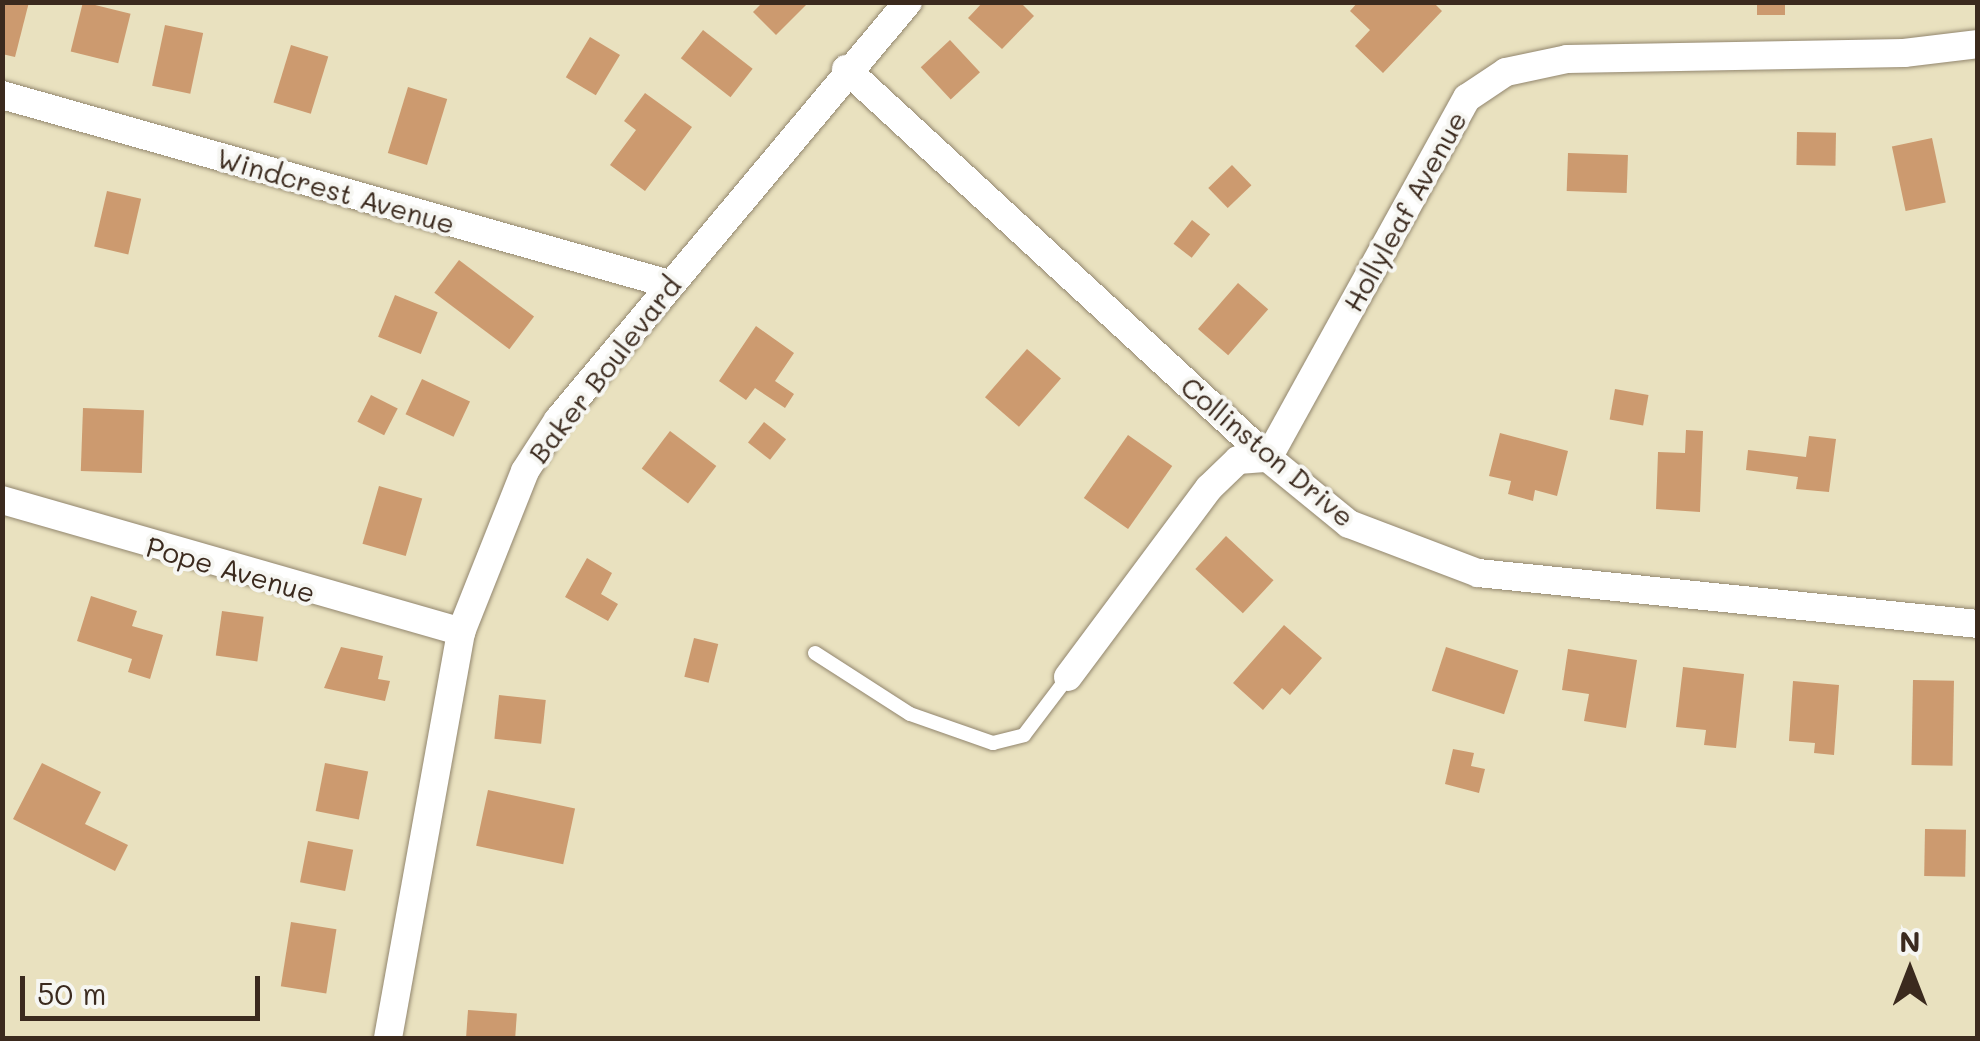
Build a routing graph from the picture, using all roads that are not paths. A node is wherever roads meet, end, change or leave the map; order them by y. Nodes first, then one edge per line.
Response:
1 (908, 2) edge
2 (1978, 44) edge
3 (846, 69) junction
4 (2, 95) edge
5 (669, 284) junction
6 (1268, 458) junction
7 (2, 500) edge
8 (1978, 624) edge
9 (460, 632) junction
10 (815, 653) dead end
11 (1068, 678) joint
12 (388, 1038) edge

1 - 3 street, Baker Boulevard
2 - 6 street, Hollyleaf Avenue
3 - 5 street, Baker Boulevard
3 - 6 street, Collinston Drive
4 - 5 street, Windcrest Avenue
5 - 9 street, Baker Boulevard
6 - 8 street, Collinston Drive
6 - 11 street
7 - 9 street, Pope Avenue
9 - 12 street, Baker Boulevard
10 - 11 lane

